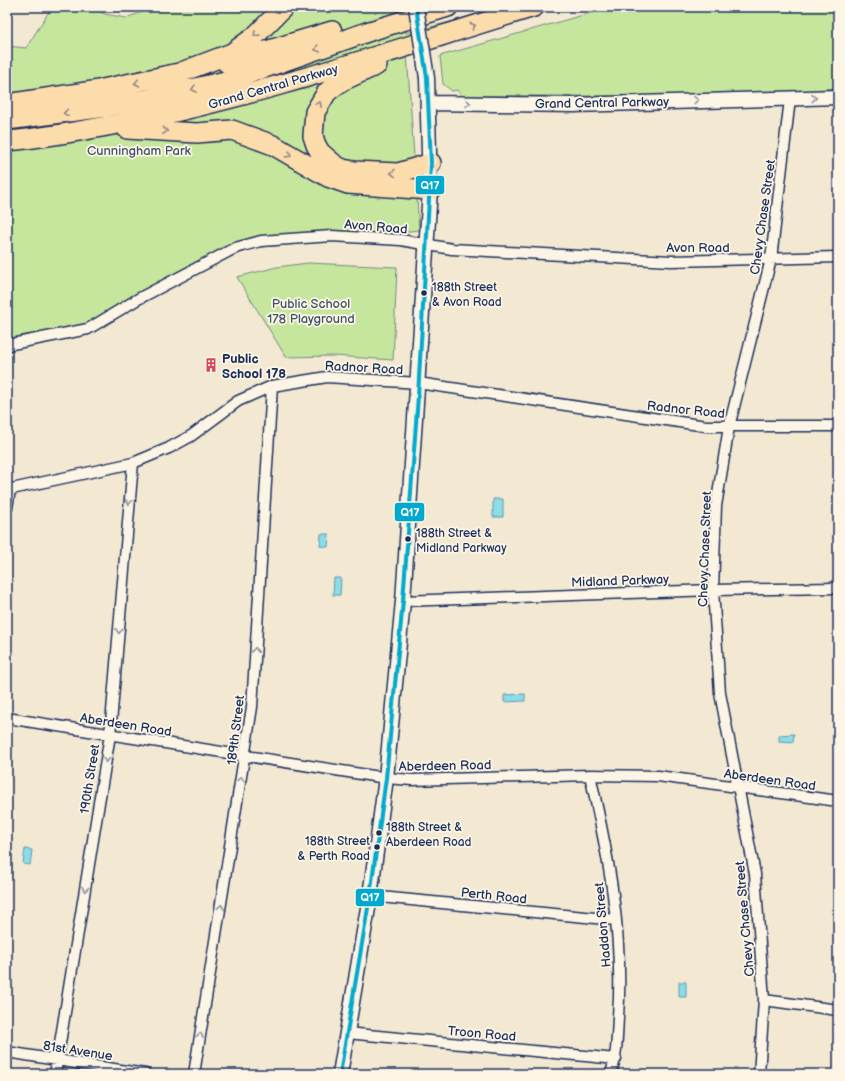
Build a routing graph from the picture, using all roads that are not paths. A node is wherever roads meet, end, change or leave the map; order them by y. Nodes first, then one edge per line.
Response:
1 (284, 7) edge
2 (411, 7) edge
3 (416, 7) edge
4 (448, 7) edge
5 (534, 7) edge
6 (443, 34) junction
7 (179, 73) junction
8 (838, 96) edge
9 (790, 99) junction
10 (429, 103) junction
11 (7, 104) edge
12 (7, 120) edge
13 (98, 128) junction
14 (7, 141) edge
15 (431, 163) junction
16 (430, 190) junction
17 (427, 245) junction
18 (838, 257) edge
19 (771, 259) junction
20 (7, 345) edge
21 (418, 383) junction
22 (272, 386) junction
23 (729, 426) junction
24 (838, 426) edge
25 (133, 463) junction
26 (8, 490) edge
27 (7, 508) edge
28 (838, 588) edge
29 (713, 590) junction
30 (403, 601) junction
31 (7, 718) edge
32 (110, 735) junction
33 (245, 756) junction
34 (590, 775) junction
35 (386, 778) junction
36 (738, 787) junction
37 (838, 801) edge
38 (370, 896) junction
39 (616, 920) junction
40 (764, 1000) junction
41 (838, 1010) edge
42 (347, 1033) junction
43 (7, 1052) edge
44 (616, 1059) junction
45 (57, 1060) junction
46 (55, 1074) edge
47 (145, 1074) edge
48 (194, 1074) edge
49 (340, 1074) edge
50 (611, 1074) edge
51 (758, 1074) edge

1 -> 7 highway
2 - 7 highway
3 - 10 street, bridge
4 -> 12 highway, Grand Central Parkway
6 -> 5 highway, Grand Central Parkway
6 - 13 highway, Grand Central Parkway
15 -> 6 highway
7 -> 11 highway
9 -> 8 street, Grand Central Parkway
10 -> 9 street, Grand Central Parkway
9 - 19 street, Chevy Chase Street
10 - 15 street
13 - 14 highway, Grand Central Parkway
13 -> 16 highway
15 - 16 street
16 - 17 street
17 - 19 street, Avon Road
17 - 20 street, Avon Road
17 - 21 street
18 - 19 street, Avon Road
19 - 23 street, Chevy Chase Street
21 - 22 street, Radnor Road
21 - 23 street, Radnor Road
21 - 30 street
22 - 25 street, Radnor Road
33 -> 22 street, 189th Street
23 - 24 street, Radnor Road
23 - 29 street, Chevy Chase Street
25 - 26 street, Radnor Road
25 -> 32 street, 190th Street
26 - 27 street
28 - 29 street, Midland Parkway
29 - 30 street, Midland Parkway
29 - 36 street, Chevy Chase Street
30 - 35 street
31 - 32 street, Aberdeen Road
32 - 33 street, Aberdeen Road
32 -> 45 street, 190th Street
33 - 35 street, Aberdeen Road
48 -> 33 street, 189th Street
34 - 35 street, Aberdeen Road
34 - 36 street, Aberdeen Road
34 - 39 street, Haddon Street
35 - 38 street
36 - 37 street, Aberdeen Road
36 - 40 street, Chevy Chase Street
38 - 39 street, Perth Road
38 - 42 street
39 - 44 street, Haddon Street
40 - 41 street
40 - 51 street, Chevy Chase Street
42 - 44 street, Troon Road
42 - 49 street
43 - 45 street, 81st Avenue
44 - 50 street, Haddon Street
45 - 46 street, 190th Street
45 - 47 street, 81st Avenue

